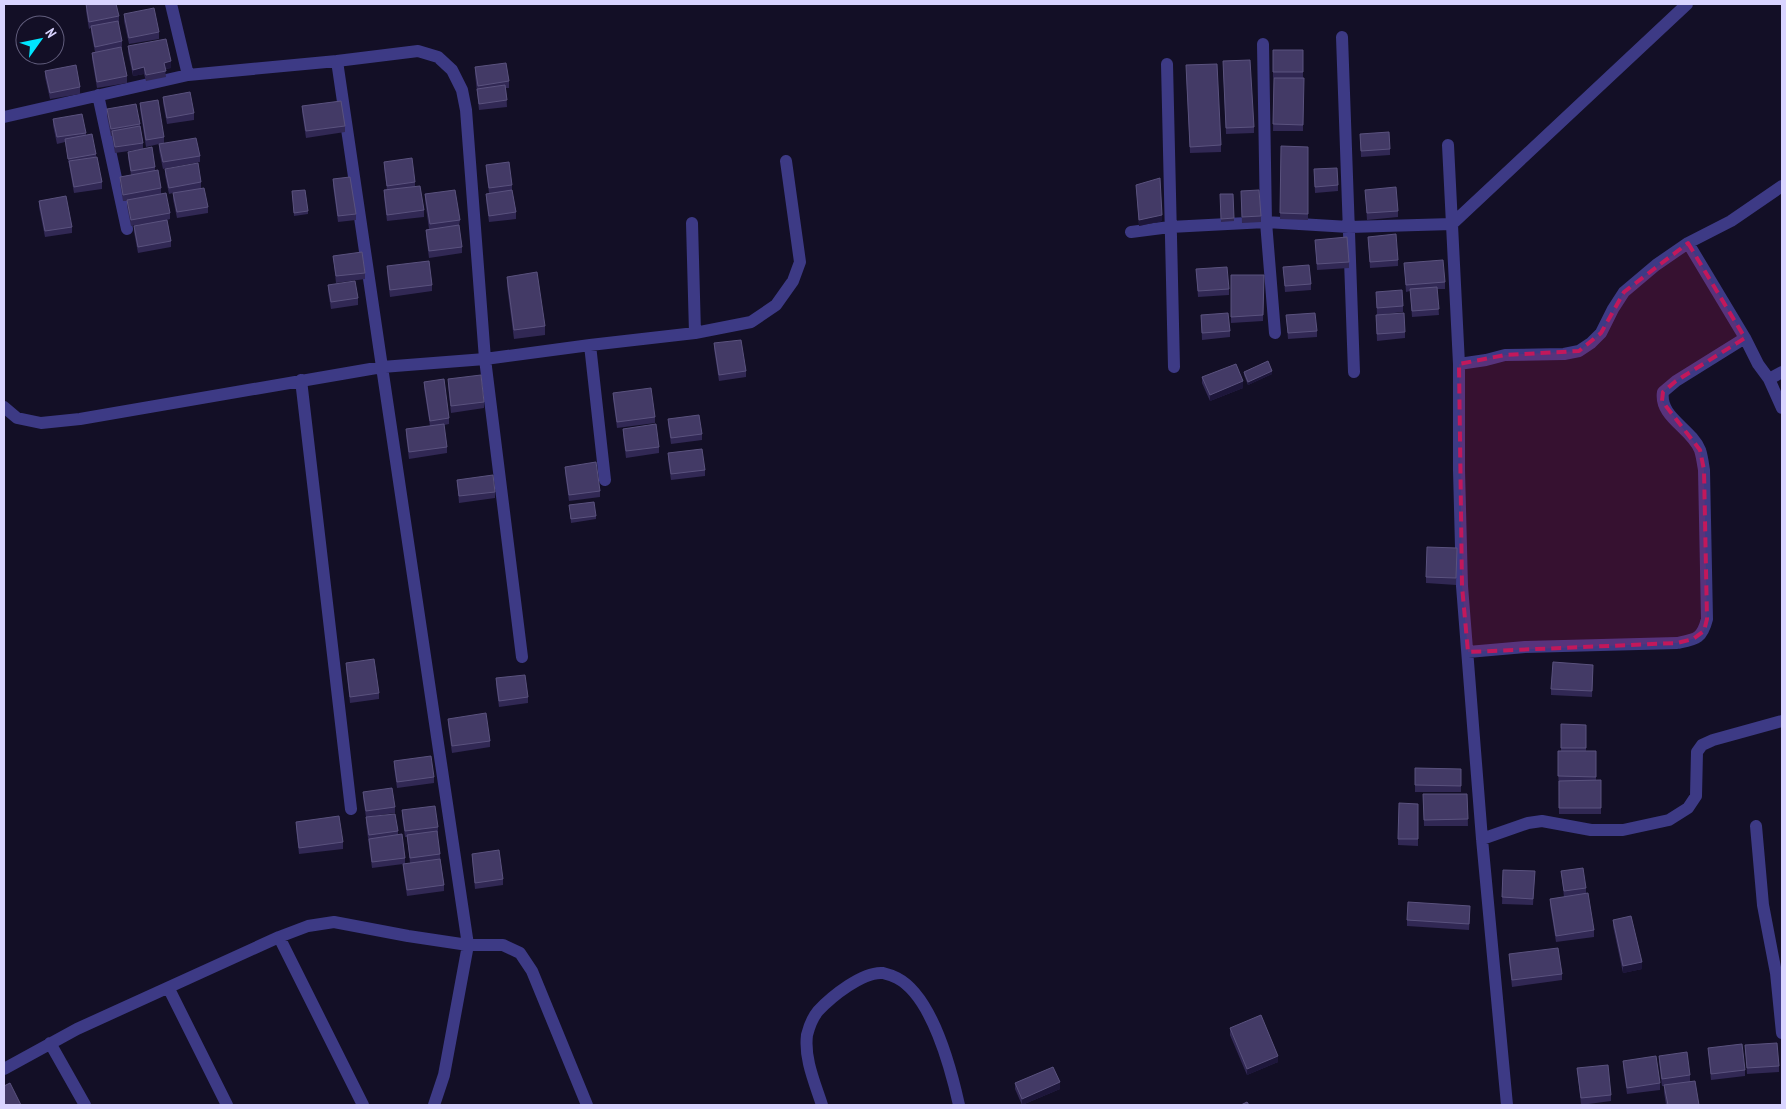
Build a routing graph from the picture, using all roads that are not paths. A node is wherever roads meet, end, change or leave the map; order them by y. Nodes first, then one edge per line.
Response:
1 (171, 4) edge
2 (1687, 4) edge
3 (1342, 37) dead end
4 (1263, 44) dead end
5 (337, 60) junction
6 (1167, 64) dead end
7 (188, 75) junction
8 (98, 95) junction
9 (4, 117) edge
10 (1448, 145) dead end
11 (786, 161) dead end
12 (1782, 186) edge
13 (1266, 222) junction
14 (692, 223) dead end
15 (1452, 224) junction
16 (1170, 226) junction
17 (1349, 227) junction
18 (127, 229) dead end
19 (1131, 232) dead end
20 (1688, 243) junction
21 (695, 333) junction
22 (1276, 334) dead end
23 (1745, 338) junction
24 (590, 344) junction
25 (485, 359) junction
26 (1459, 364) junction
27 (382, 367) junction
28 (1174, 367) dead end
29 (1354, 372) dead end
30 (1782, 372) edge
31 (1769, 379) junction
32 (301, 380) junction
33 (4, 407) edge
34 (1782, 408) edge
35 (605, 480) dead end
36 (1468, 652) junction
37 (522, 657) dead end
38 (1782, 721) edge
39 (350, 809) dead end
40 (1756, 826) dead end
41 (1482, 839) junction
42 (279, 938) junction
43 (468, 944) junction
44 (1779, 972) edge
45 (169, 988) junction
46 (1782, 1033) edge
47 (50, 1044) junction
48 (4, 1069) edge
49 (85, 1105) edge
50 (227, 1105) edge
51 (363, 1105) edge
52 (434, 1105) edge
53 (588, 1105) edge
54 (822, 1105) edge
55 (959, 1105) edge
56 (1507, 1105) edge

1 - 7 street
2 - 15 street
3 - 17 street
4 - 13 street
5 - 7 street
5 - 25 street
5 - 27 street
6 - 16 street
7 - 8 street
8 - 9 street
8 - 18 street
10 - 15 street
11 - 21 street
12 - 20 street
13 - 16 street
13 - 17 street
13 - 22 street
14 - 21 street
15 - 17 street
15 - 26 street
16 - 19 street
16 - 28 street
17 - 29 street
20 - 23 street
20 - 26 street
21 - 24 street
23 - 31 street
23 - 36 street
24 - 25 street
24 - 35 street
25 - 27 street
25 - 37 street
26 - 36 street
27 - 32 street
27 - 43 street
30 - 31 street
31 - 34 street
32 - 33 street
32 - 39 street
36 - 41 street
38 - 41 street
40 - 44 street
41 - 56 street
42 - 43 street
42 - 45 street
42 - 51 street
43 - 52 street
43 - 53 street
44 - 46 street
45 - 47 street
45 - 50 street
47 - 48 street
47 - 49 street
54 - 55 street

